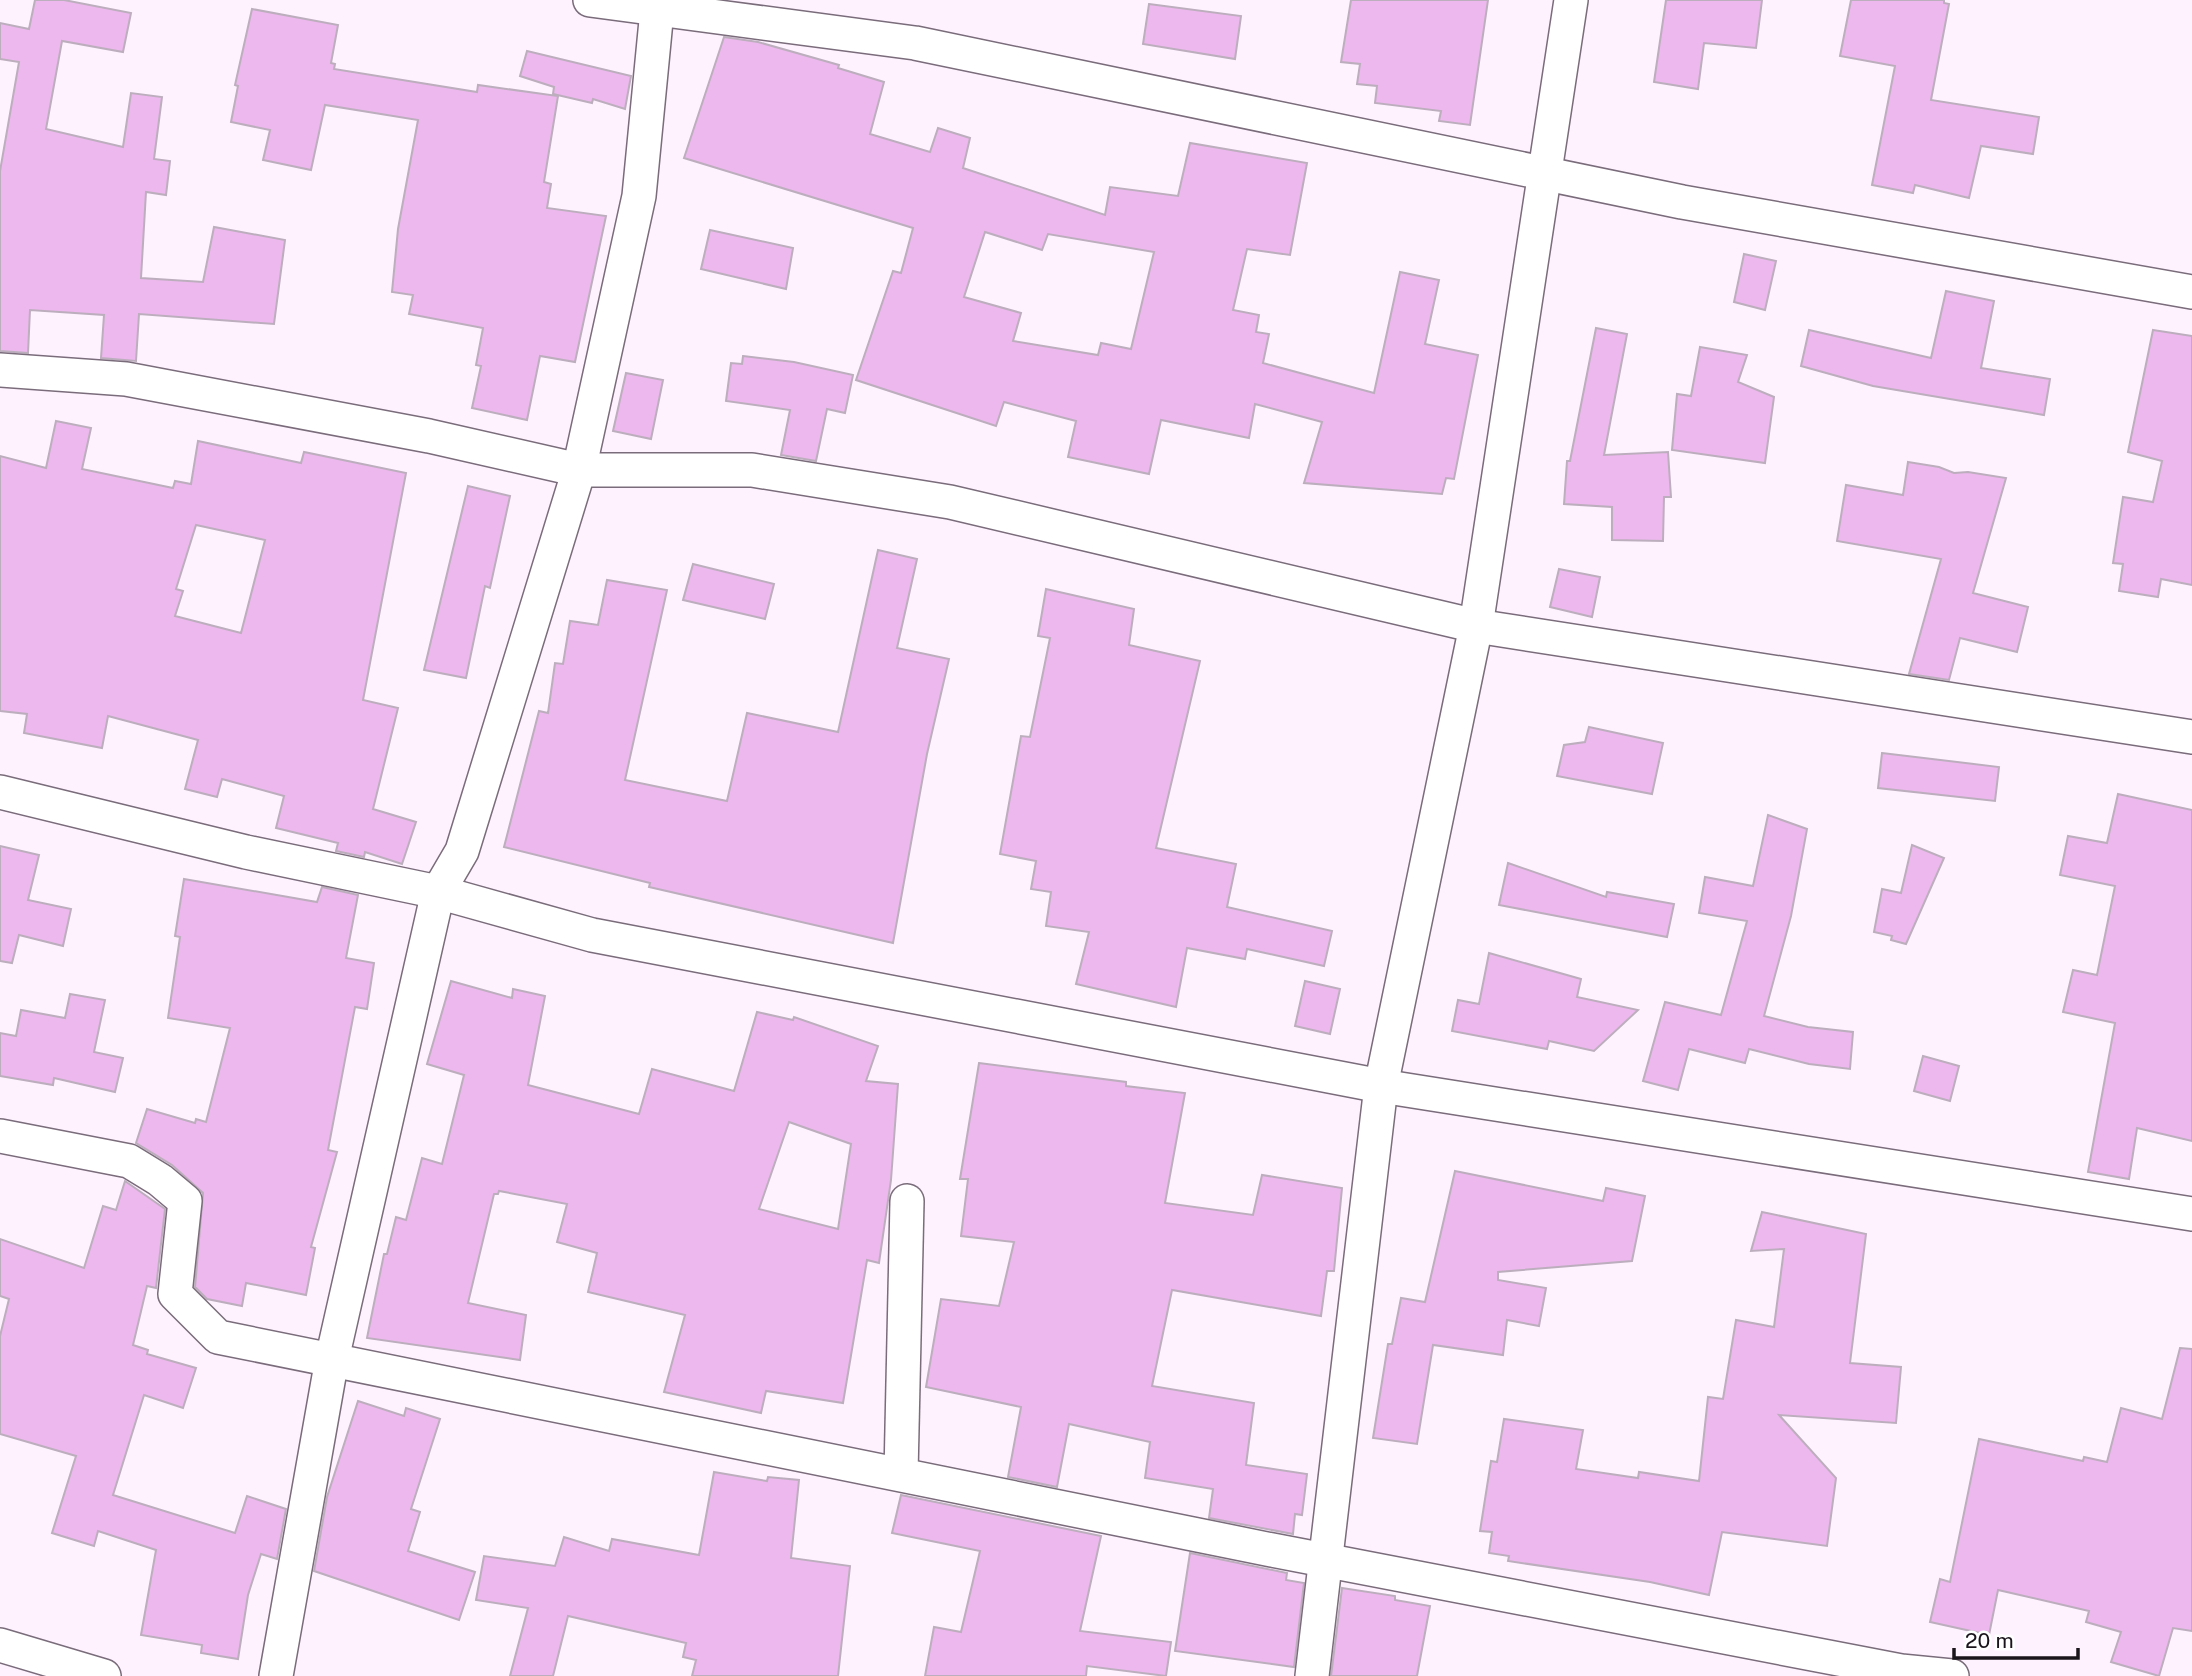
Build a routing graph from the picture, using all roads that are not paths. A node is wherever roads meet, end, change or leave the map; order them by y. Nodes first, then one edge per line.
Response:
1 (590, 0) edge
2 (1571, 0) edge
3 (657, 4) edge
4 (1544, 173) junction
5 (2192, 292) edge
6 (0, 370) edge
7 (579, 470) junction
8 (1476, 626) junction
9 (2192, 737) edge
10 (0, 792) edge
11 (438, 892) junction
12 (1381, 1086) junction
13 (0, 1136) edge
14 (907, 1201) dead end
15 (2192, 1214) edge
16 (332, 1360) junction
17 (901, 1474) junction
18 (1326, 1560) junction
19 (0, 1644) edge
20 (104, 1676) edge
21 (276, 1676) edge
22 (1312, 1676) edge
23 (1952, 1676) edge

1 - 3 street
2 - 4 street
3 - 4 street
3 - 7 street
4 - 5 street
4 - 8 street
6 - 7 street
7 - 8 street
7 - 11 street
8 - 9 street
8 - 12 street
10 - 11 street
11 - 12 street
11 - 16 street
12 - 15 street
12 - 18 street
13 - 16 street
14 - 17 street
16 - 17 street
16 - 21 street
17 - 18 street
18 - 22 street
18 - 23 street
19 - 20 street

